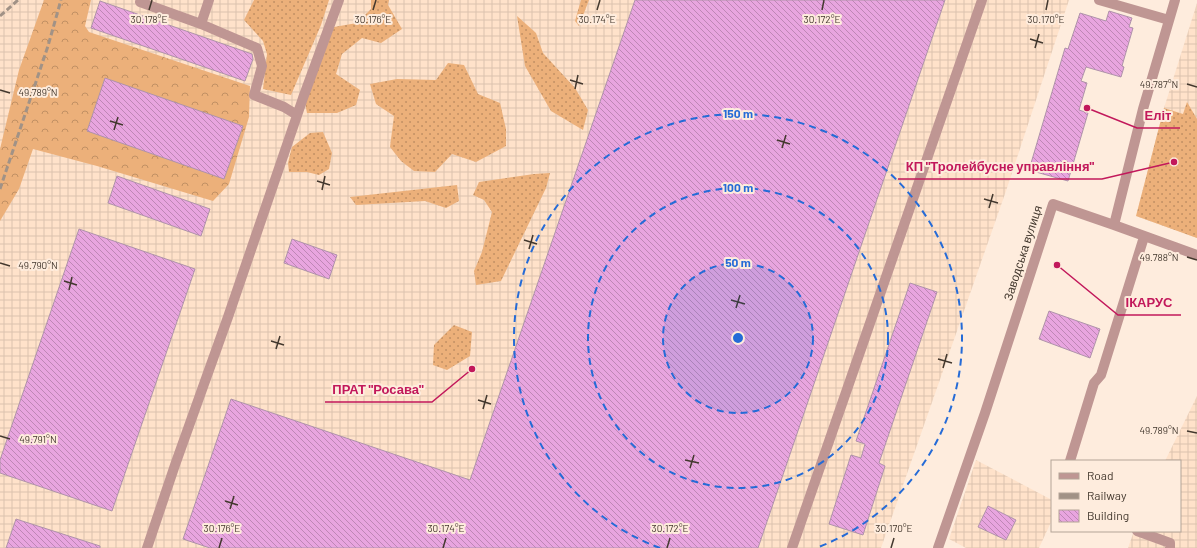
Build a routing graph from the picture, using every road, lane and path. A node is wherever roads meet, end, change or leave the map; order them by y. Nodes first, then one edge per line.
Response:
1 (141, 0) edge
2 (209, 0) edge
3 (339, 0) edge
4 (982, 0) edge
5 (1099, 0) edge
6 (1175, 0) edge
7 (1169, 20) junction
8 (202, 24) junction
9 (297, 115) junction
10 (1114, 225) junction
11 (1144, 237) junction
12 (1197, 255) edge
13 (1070, 460) edge
14 (1140, 532) edge
15 (147, 548) edge
16 (792, 548) edge
17 (938, 548) edge
18 (1170, 548) edge

1 - 8 street
2 - 8 street
3 - 9 street
4 - 16 street
5 - 7 street
6 - 7 street
7 - 10 street
8 - 9 street
9 - 15 street
10 - 11 street
10 - 17 street, Заводська вулиця
11 - 12 street
11 - 13 street
14 - 18 street

